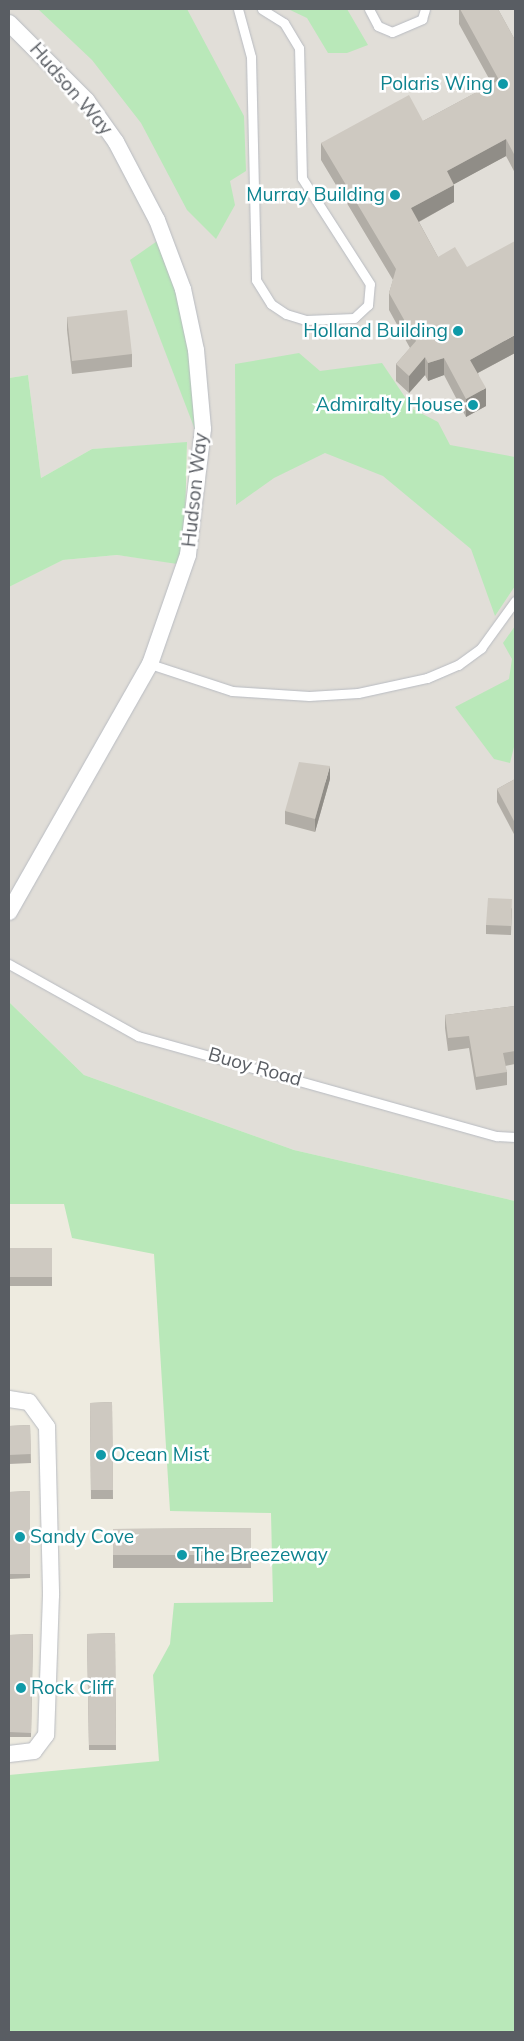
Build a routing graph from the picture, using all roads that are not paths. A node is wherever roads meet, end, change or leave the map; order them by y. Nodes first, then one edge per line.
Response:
1 (238, 9) edge
2 (262, 9) edge
3 (369, 9) edge
4 (425, 9) edge
5 (9, 23) edge
6 (515, 601) edge
7 (150, 664) junction
8 (9, 912) edge
9 (9, 964) edge
10 (515, 1137) edge
11 (9, 1399) edge
12 (9, 1754) edge

1 - 2 lane
3 - 4 lane
5 - 7 street, Hudson Way
6 - 7 lane
7 - 8 street, Hudson Way
9 - 10 lane, Buoy Road
11 - 12 street

